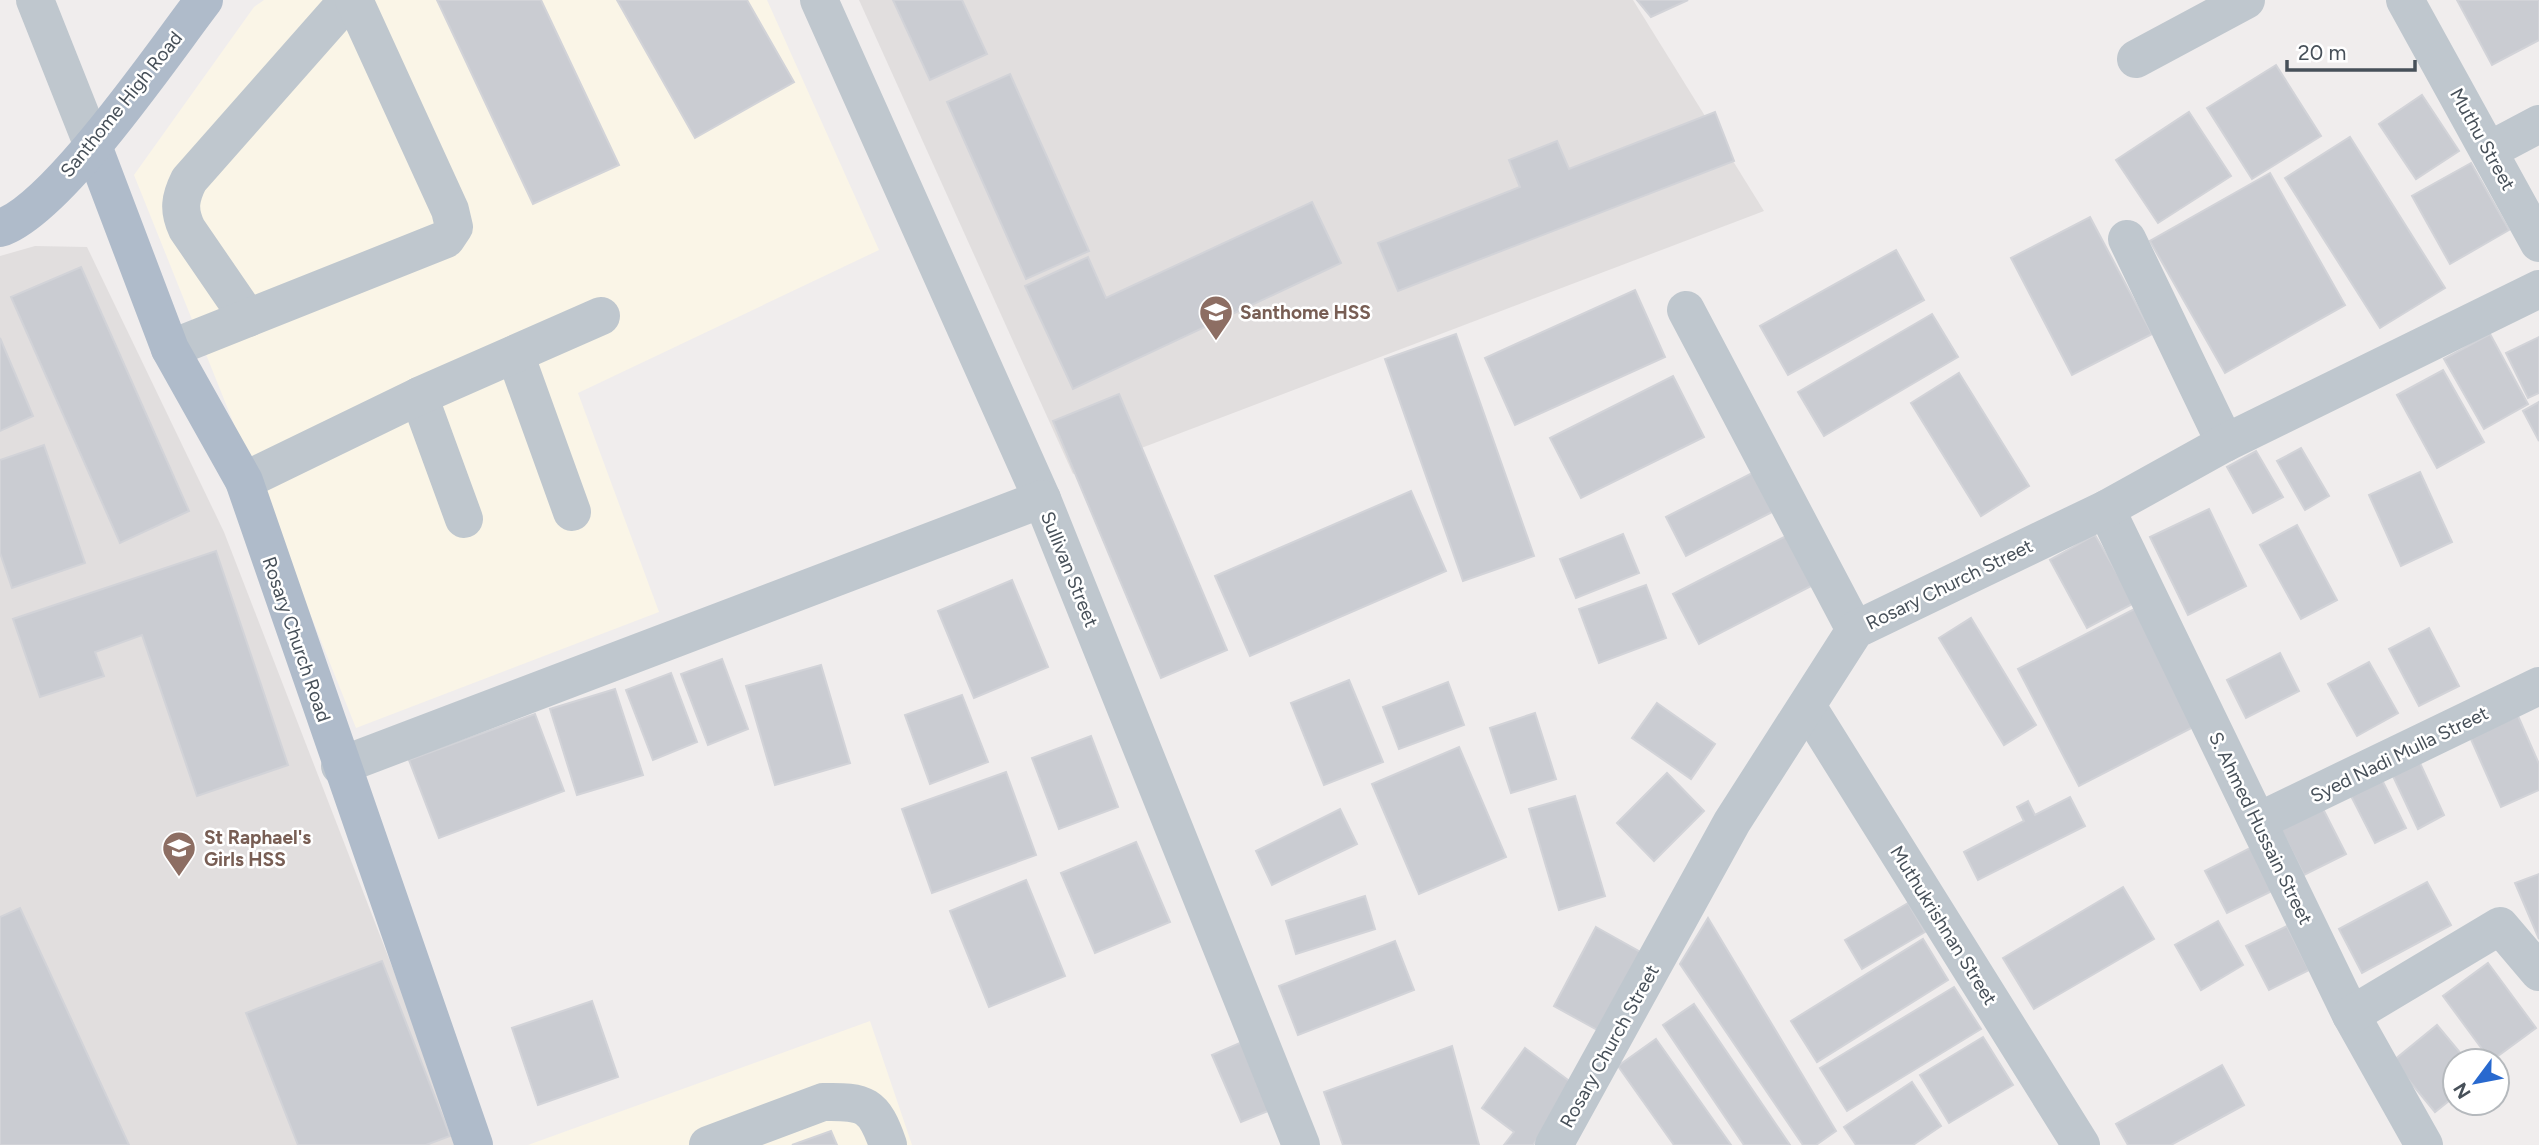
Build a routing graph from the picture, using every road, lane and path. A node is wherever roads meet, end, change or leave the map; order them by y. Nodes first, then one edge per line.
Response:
1 (35, 0) edge
2 (204, 0) edge
3 (348, 0) edge
4 (354, 0) edge
5 (819, 0) edge
6 (2246, 0) edge
7 (2405, 0) edge
8 (2187, 14) edge
9 (2136, 59) dead end
10 (2539, 124) edge
11 (93, 146) junction
12 (2490, 150) junction
13 (0, 228) edge
14 (2127, 239) dead end
15 (2539, 243) edge
16 (2539, 289) edge
17 (1686, 310) dead end
18 (601, 316) dead end
19 (248, 318) junction
20 (170, 349) junction
21 (515, 354) junction
22 (419, 396) junction
23 (2225, 443) junction
24 (244, 481) junction
25 (1042, 499) junction
26 (2106, 509) junction
27 (572, 512) dead end
28 (464, 519) dead end
29 (1855, 630) junction
30 (2539, 686) edge
31 (1807, 706) junction
32 (340, 766) junction
33 (2259, 821) junction
34 (2539, 972) edge
35 (2351, 1016) junction
36 (474, 1145) edge
37 (708, 1145) edge
38 (888, 1145) edge
39 (1301, 1145) edge
40 (1553, 1145) edge
41 (2081, 1145) edge
42 (2424, 1145) edge

1 - 11 street
2 - 11 main road, Santhome High Road
3 - 19 street
4 - 19 street
5 - 25 street, Sullivan Street
6 - 8 street
7 - 12 street, Muthu Street
8 - 9 street
10 - 12 street
11 - 13 main road, Santhome High Road
11 - 20 main road, Rosary Church Road
12 - 15 street, Muthu Street
14 - 23 street
16 - 23 street, Rosary Church Street
17 - 29 street
18 - 21 street
19 - 20 street
20 - 24 main road, Rosary Church Road
21 - 22 street
21 - 27 street
22 - 24 street
22 - 28 street
23 - 26 street, Rosary Church Street
24 - 32 main road, Rosary Church Road
25 - 32 street
25 - 39 street, Sullivan Street
26 - 29 street, Rosary Church Street
26 - 33 street, S. Ahmed Hussain Street
29 - 31 street, Rosary Church Street
30 - 33 street, Syed Nadi Mulla Street
31 - 40 street, Rosary Church Street
31 - 41 street, Muthukrishnan Street
32 - 36 main road, Rosary Church Road
33 - 35 street, S. Ahmed Hussain Street
34 - 35 street
35 - 42 street, S. Ahmed Hussain Street
37 - 38 street

